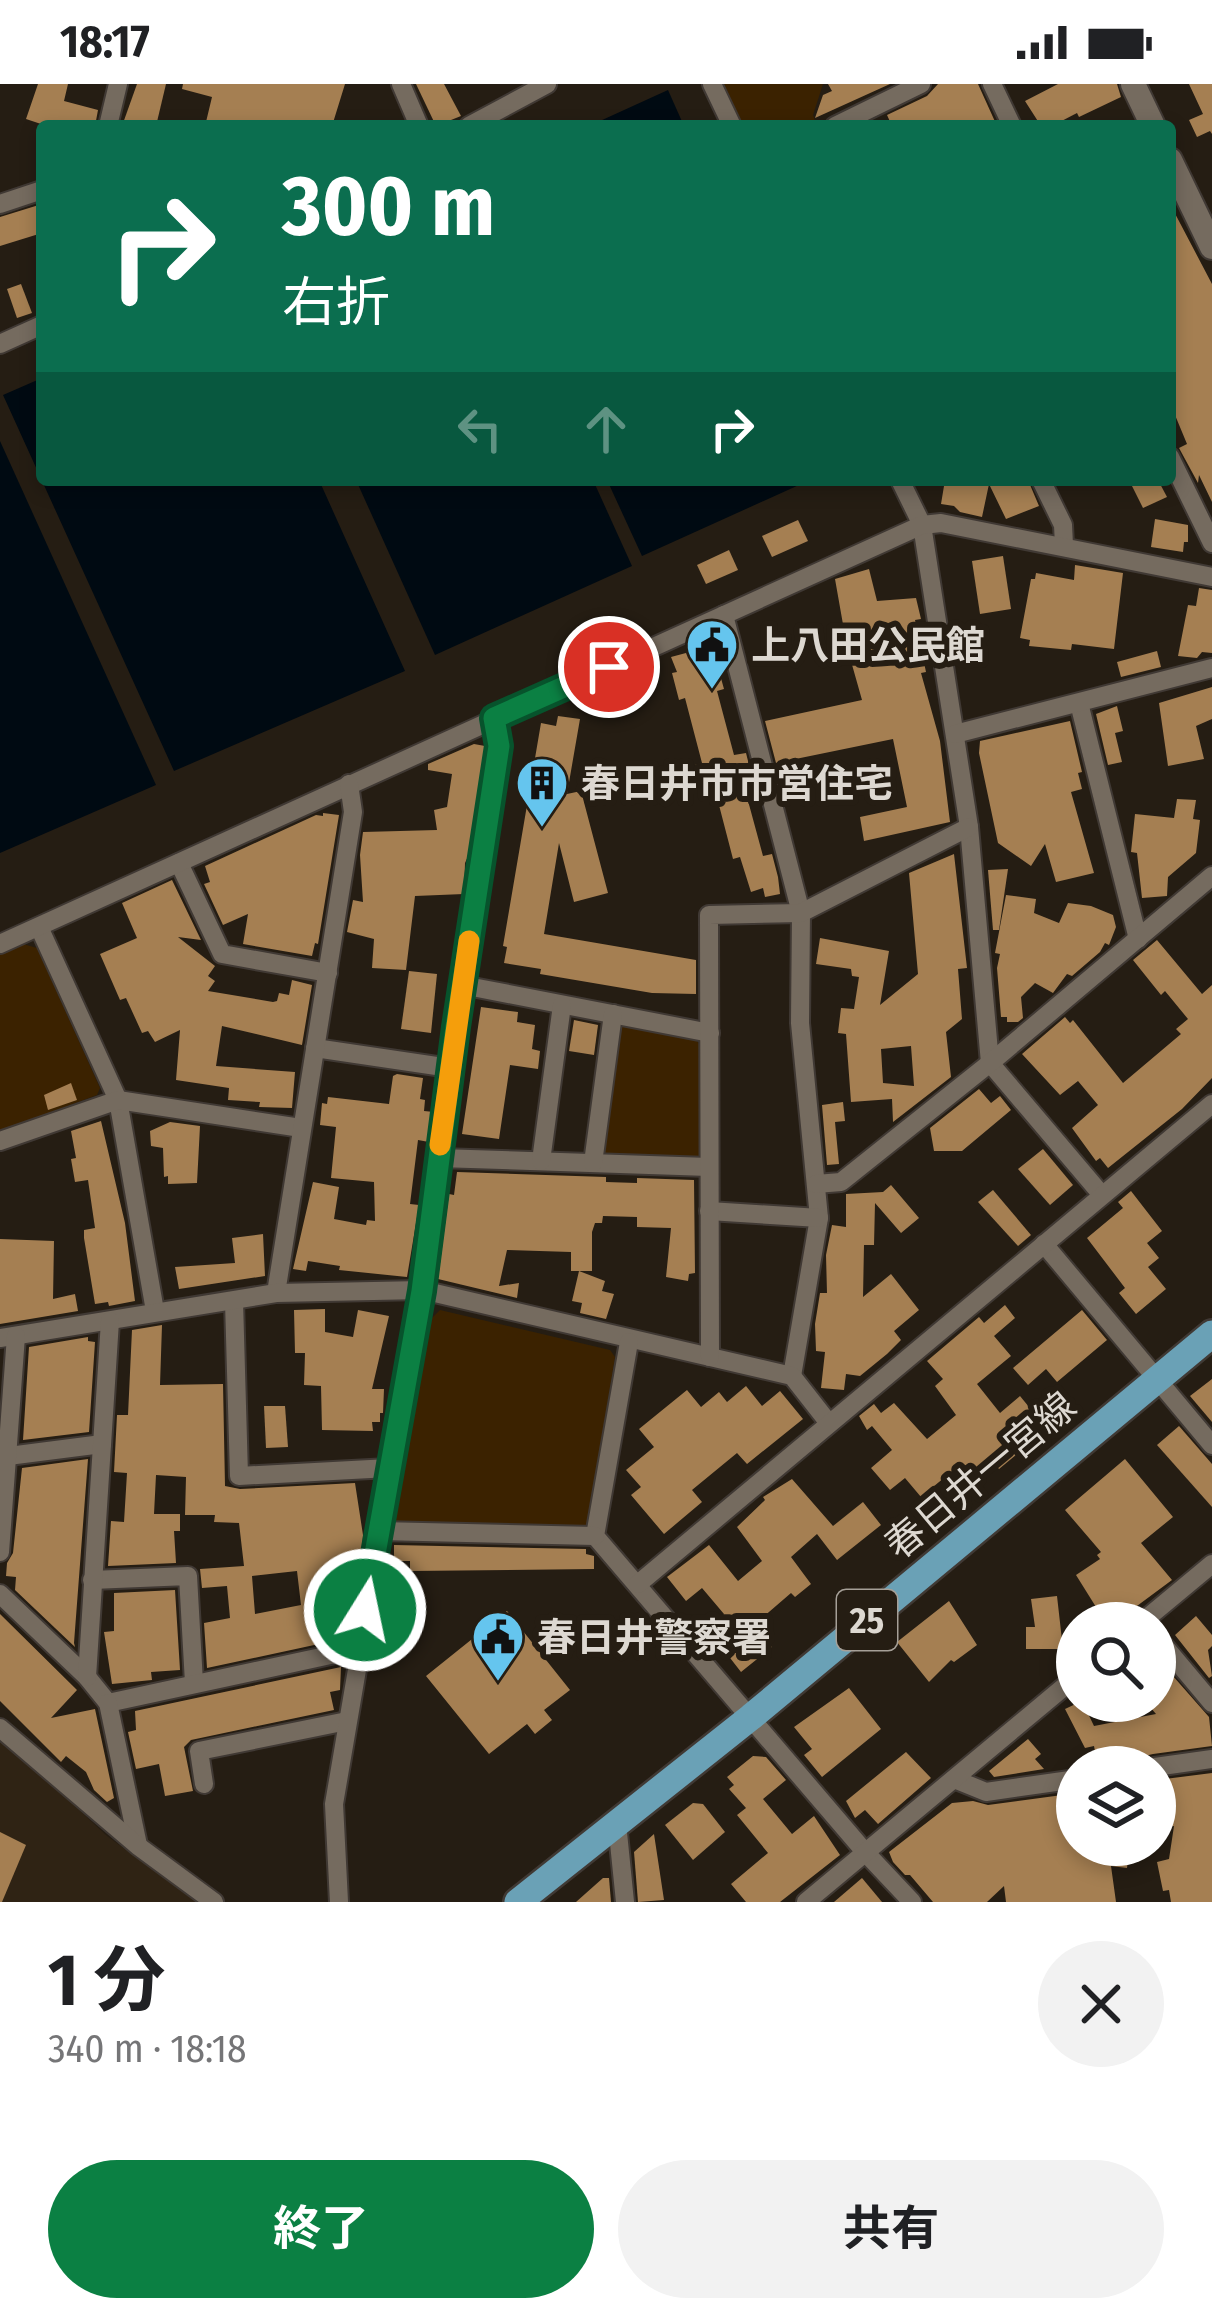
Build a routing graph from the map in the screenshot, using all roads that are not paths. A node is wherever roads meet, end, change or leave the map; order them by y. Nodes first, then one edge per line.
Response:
1 (118, 84) edge
2 (401, 84) edge
3 (547, 84) edge
4 (712, 84) edge
5 (921, 84) edge
6 (992, 84) edge
7 (1133, 84) edge
8 (867, 119) edge
9 (109, 120) edge
10 (416, 120) edge
11 (480, 120) edge
12 (729, 120) edge
13 (1009, 120) edge
14 (1151, 120) edge
15 (1176, 172) edge
16 (36, 192) edge
17 (0, 204) edge
18 (1212, 247) edge
19 (36, 328) edge
20 (0, 344) edge
21 (1176, 469) edge
22 (903, 486) edge
23 (1044, 486) edge
24 (922, 525) junction
25 (1212, 543) edge
26 (1064, 545) junction
27 (1212, 578) edge
28 (724, 615) junction
29 (1212, 668) edge
30 (1079, 703) junction
31 (494, 718) junction
32 (955, 734) junction
33 (349, 784) junction
34 (969, 827) junction
35 (179, 862) junction
36 (1212, 876) edge
37 (801, 913) junction
38 (39, 927) junction
39 (1138, 938) junction
40 (0, 944) edge
41 (328, 973) junction
42 (462, 985) junction
43 (562, 1005) junction
44 (613, 1015) junction
45 (710, 1033) junction
46 (316, 1048) junction
47 (990, 1063) junction
48 (450, 1068) junction
49 (118, 1100) junction
50 (1212, 1104) edge
51 (301, 1128) junction
52 (0, 1141) edge
53 (439, 1158) junction
54 (541, 1161) junction
55 (593, 1163) junction
56 (710, 1167) junction
57 (816, 1184) junction
58 (1101, 1194) junction
59 (710, 1211) junction
60 (819, 1218) junction
61 (1044, 1244) junction
62 (422, 1291) junction
63 (275, 1293) junction
64 (234, 1300) junction
65 (155, 1311) junction
66 (110, 1321) junction
67 (1212, 1334) edge
68 (8, 1337) edge
69 (629, 1342) junction
70 (710, 1357) junction
71 (792, 1376) junction
72 (1158, 1378) junction
73 (828, 1422) junction
74 (102, 1444) junction
75 (1212, 1445) edge
76 (3, 1457) edge
77 (389, 1468) junction
78 (379, 1531) junction
79 (595, 1536) junction
80 (0, 1552) edge
81 (1212, 1564) edge
82 (92, 1580) junction
83 (638, 1584) junction
84 (0, 1594) edge
85 (1171, 1602) edge
86 (358, 1649) junction
87 (1176, 1660) edge
88 (87, 1677) junction
89 (194, 1683) junction
90 (1056, 1694) edge
91 (108, 1703) junction
92 (1212, 1703) edge
93 (751, 1717) junction
94 (347, 1720) junction
95 (0, 1727) edge
96 (1212, 1759) edge
97 (1176, 1764) edge
98 (954, 1779) junction
99 (1056, 1782) edge
100 (203, 1784) dead end
101 (617, 1822) junction
102 (138, 1846) junction
103 (865, 1852) junction
104 (214, 1902) edge
105 (339, 1902) edge
106 (518, 1902) edge
107 (625, 1902) edge
108 (806, 1902) edge
109 (912, 1902) edge

1 - 9 street
2 - 10 street
3 - 11 street
4 - 12 street
5 - 8 street
6 - 13 street
7 - 14 street
15 - 18 street
16 - 17 street
19 - 20 street
21 - 25 street
22 - 24 street
23 - 26 street
24 - 26 street
24 - 28 street
24 - 32 street
26 - 27 street
28 - 31 street
28 - 37 street
29 - 30 street
30 - 32 street
30 - 39 street
31 - 33 street
31 - 42 street
32 - 34 street
33 - 35 street
33 - 41 street
34 - 37 street
34 - 47 street
35 - 38 street
35 - 41 street
36 - 39 street
37 - 45 street
37 - 57 street
38 - 40 street
38 - 49 street
39 - 47 street
41 - 46 street
42 - 43 street
42 - 48 street
43 - 44 street
43 - 54 street
44 - 45 street
44 - 55 street
45 - 56 street
46 - 48 street
46 - 51 street
47 - 57 street
47 - 58 street
48 - 53 street
49 - 51 street
49 - 52 street
49 - 65 street
50 - 58 street
51 - 63 street
53 - 54 street
53 - 62 street
54 - 55 street
55 - 56 street
56 - 59 street
57 - 60 street
58 - 61 street
59 - 60 street
59 - 70 street
60 - 71 street
61 - 72 street
61 - 73 street
62 - 63 street
62 - 69 street
62 - 77 street
63 - 64 street
64 - 65 street
64 - 77 street
65 - 66 street
66 - 68 street
66 - 74 street
67 - 72 main road, 春日井一宮線 / 25
68 - 76 street
69 - 70 street
69 - 79 street
70 - 71 street
71 - 73 street
72 - 75 street
72 - 93 main road, 春日井一宮線 / 25
73 - 83 street
74 - 76 street
74 - 82 street
76 - 80 street
77 - 78 street
78 - 79 street
78 - 86 street
79 - 83 street
81 - 85 street
82 - 88 street
82 - 89 street
83 - 93 street
84 - 88 street
86 - 89 street
86 - 94 street
87 - 92 street
88 - 91 street
89 - 91 street
90 - 98 street
91 - 102 street
93 - 101 main road, 春日井一宮線 / 25
93 - 103 street
94 - 100 street
94 - 105 street
95 - 102 street
96 - 97 street
98 - 99 street
98 - 103 street
101 - 106 main road, 春日井一宮線 / 25
101 - 107 street
102 - 104 street
103 - 108 street
103 - 109 street

